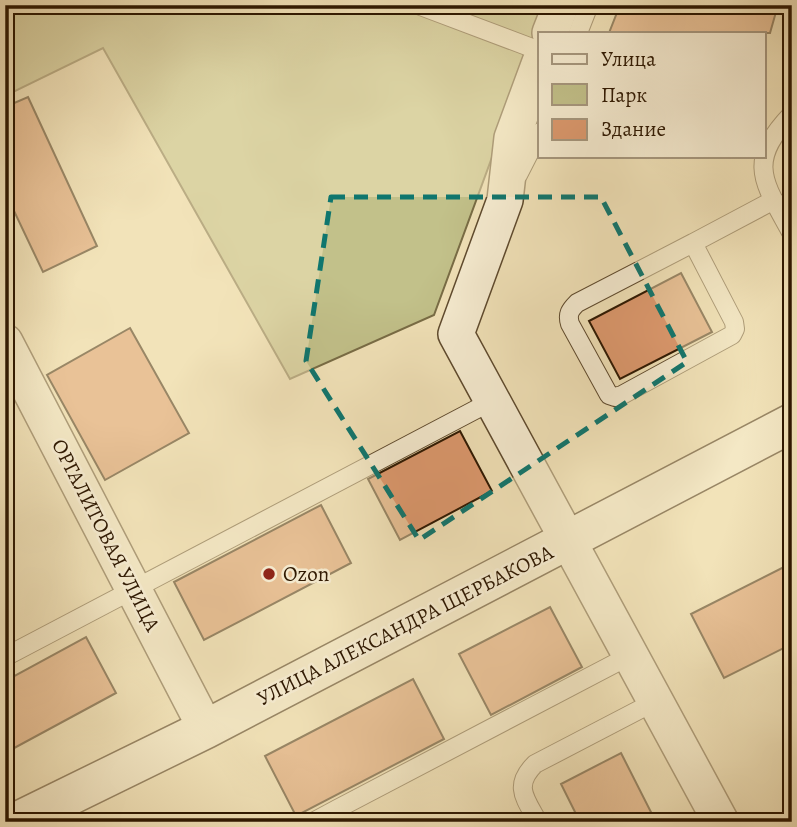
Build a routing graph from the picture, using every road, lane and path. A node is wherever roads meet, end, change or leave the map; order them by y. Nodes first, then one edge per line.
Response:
1 (418, 5) edge
2 (561, 5) edge
3 (589, 5) edge
4 (550, 32) edge
5 (579, 32) edge
6 (538, 50) edge
7 (538, 67) edge
8 (792, 114) edge
9 (538, 136) edge
10 (766, 152) edge
11 (764, 158) edge
12 (505, 200) junction
13 (774, 200) junction
14 (792, 234) edge
15 (692, 243) junction
16 (6, 343) edge
17 (492, 401) junction
18 (792, 423) edge
19 (568, 541) junction
20 (134, 589) junction
21 (631, 655) junction
22 (5, 657) edge
23 (656, 701) junction
24 (206, 729) junction
25 (342, 815) edge
26 (16, 822) edge
27 (313, 822) edge
28 (538, 822) edge
29 (721, 822) edge

1 - 6 lane
2 - 4 street
3 - 5 lane
7 - 12 street
8 - 10 lane
9 - 12 lane
11 - 13 lane
12 - 17 street
13 - 14 lane
13 - 15 lane
15 - 15 lane
16 - 20 street, ОРГАЛИТОВАЯ УЛИЦА
17 - 19 street
17 - 20 lane
18 - 19 street, УЛИЦА АЛЕКСАНДРА ЩЕРБАКОВА
19 - 21 street
19 - 24 street, УЛИЦА АЛЕКСАНДРА ЩЕРБАКОВА
20 - 22 lane
20 - 24 street, ОРГАЛИТОВАЯ УЛИЦА
21 - 23 street
21 - 25 lane
23 - 28 lane
23 - 29 street
24 - 26 street, УЛИЦА АЛЕКСАНДРА ЩЕРБАКОВА
25 - 27 lane

